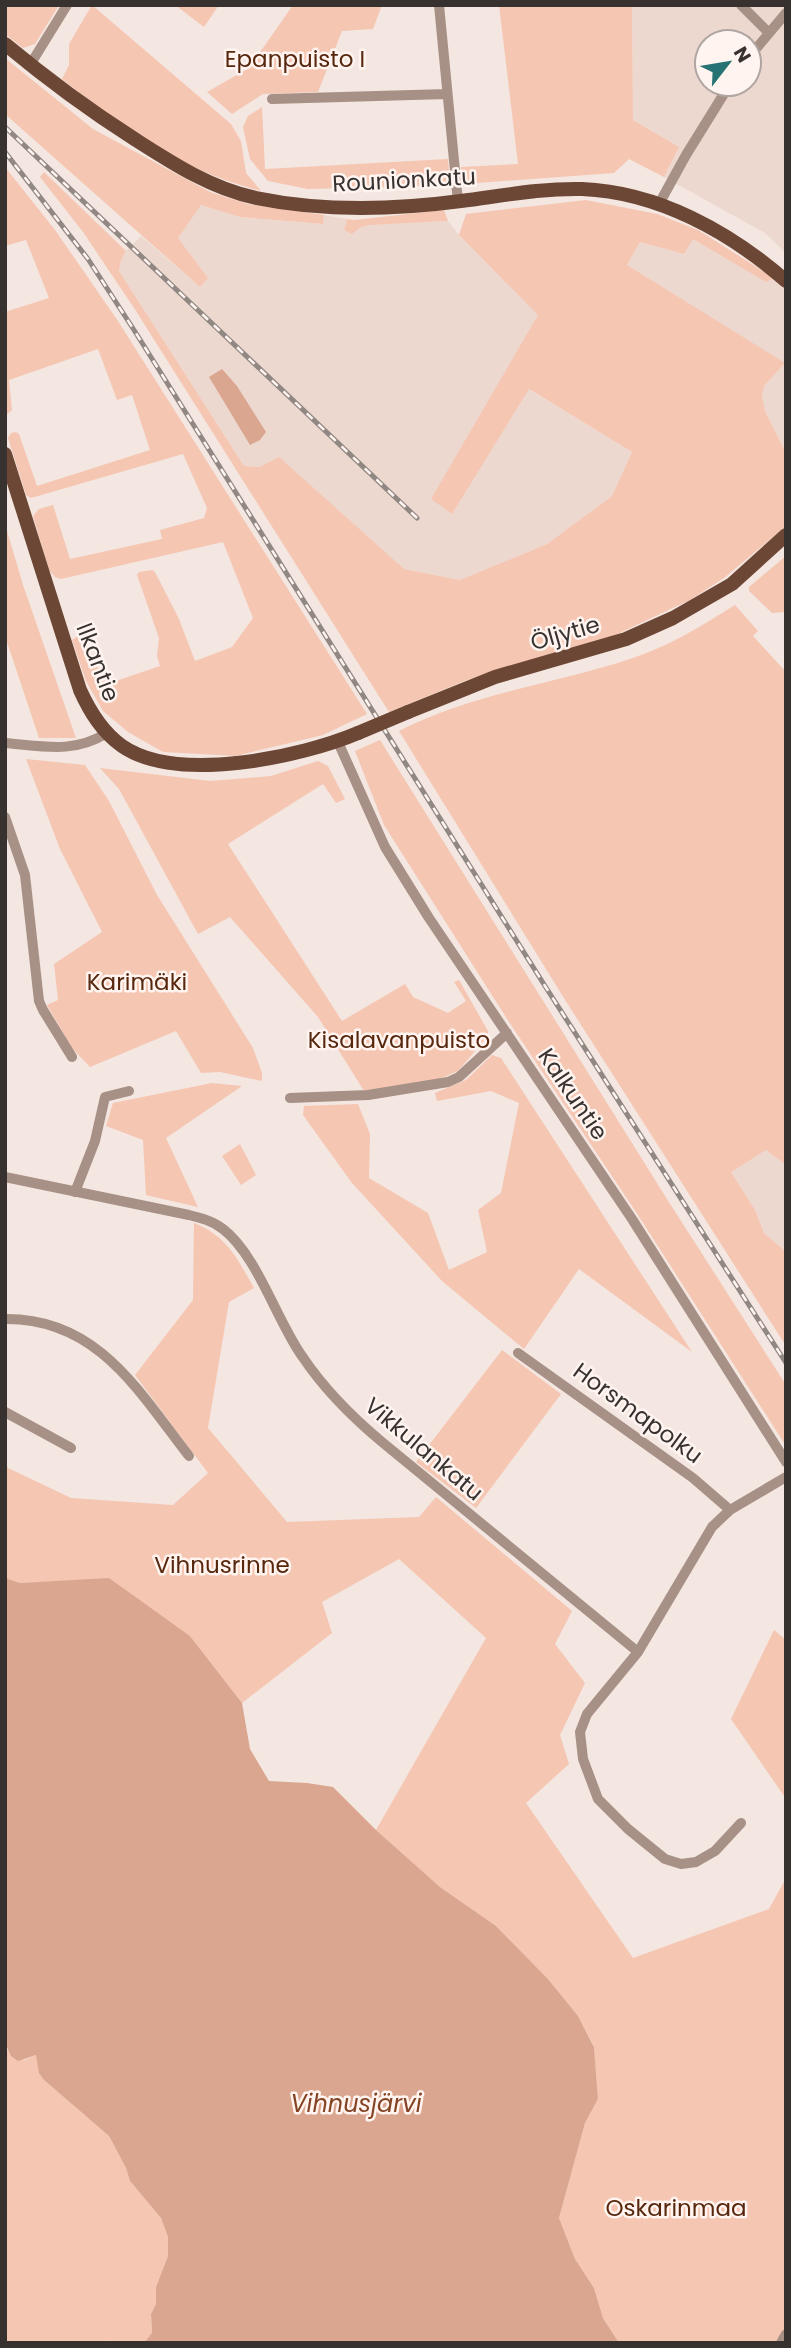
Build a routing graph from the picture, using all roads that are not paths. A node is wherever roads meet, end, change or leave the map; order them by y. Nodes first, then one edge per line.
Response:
1 (67, 5) edge
2 (439, 5) edge
3 (741, 5) edge
4 (786, 13) edge
5 (769, 33) junction
6 (763, 40) edge
7 (5, 44) edge
8 (30, 65) junction
9 (447, 94) junction
10 (721, 98) edge
11 (272, 99) dead end
12 (458, 202) junction
13 (659, 204) junction
14 (786, 281) edge
15 (5, 454) edge
16 (786, 535) edge
17 (107, 733) junction
18 (338, 742) junction
19 (5, 743) edge
20 (5, 817) edge
21 (506, 1033) junction
22 (72, 1056) dead end
23 (129, 1091) dead end
24 (290, 1098) dead end
25 (5, 1177) edge
26 (75, 1192) junction
27 (5, 1320) edge
28 (519, 1353) dead end
29 (5, 1412) edge
30 (71, 1448) dead end
31 (189, 1456) dead end
32 (786, 1462) edge
33 (786, 1477) edge
34 (730, 1510) junction
35 (638, 1652) junction
36 (741, 1823) dead end
37 (786, 2333) edge
38 (781, 2343) edge

1 - 8 street
2 - 9 street
3 - 5 street
4 - 5 street
5 - 6 street
7 - 8 main road, Rounionkatu
8 - 12 main road, Rounionkatu
9 - 11 street
9 - 12 street
10 - 13 street
12 - 13 main road, Rounionkatu
13 - 14 main road, Rounionkatu
15 - 17 main road, Ilkantie
16 - 18 main road, Öljytie, bridge
17 - 18 main road, Ilkantie
17 - 19 street
18 - 21 street, Kalkuntie
20 - 22 street
21 - 24 street
21 - 32 street, Kalkuntie
23 - 26 street
25 - 26 street, Vikkulankatu
26 - 35 street, Vikkulankatu
27 - 31 street
28 - 34 street, Horsmapolku
29 - 30 street
33 - 34 street
34 - 35 street
35 - 36 street
37 - 38 street

